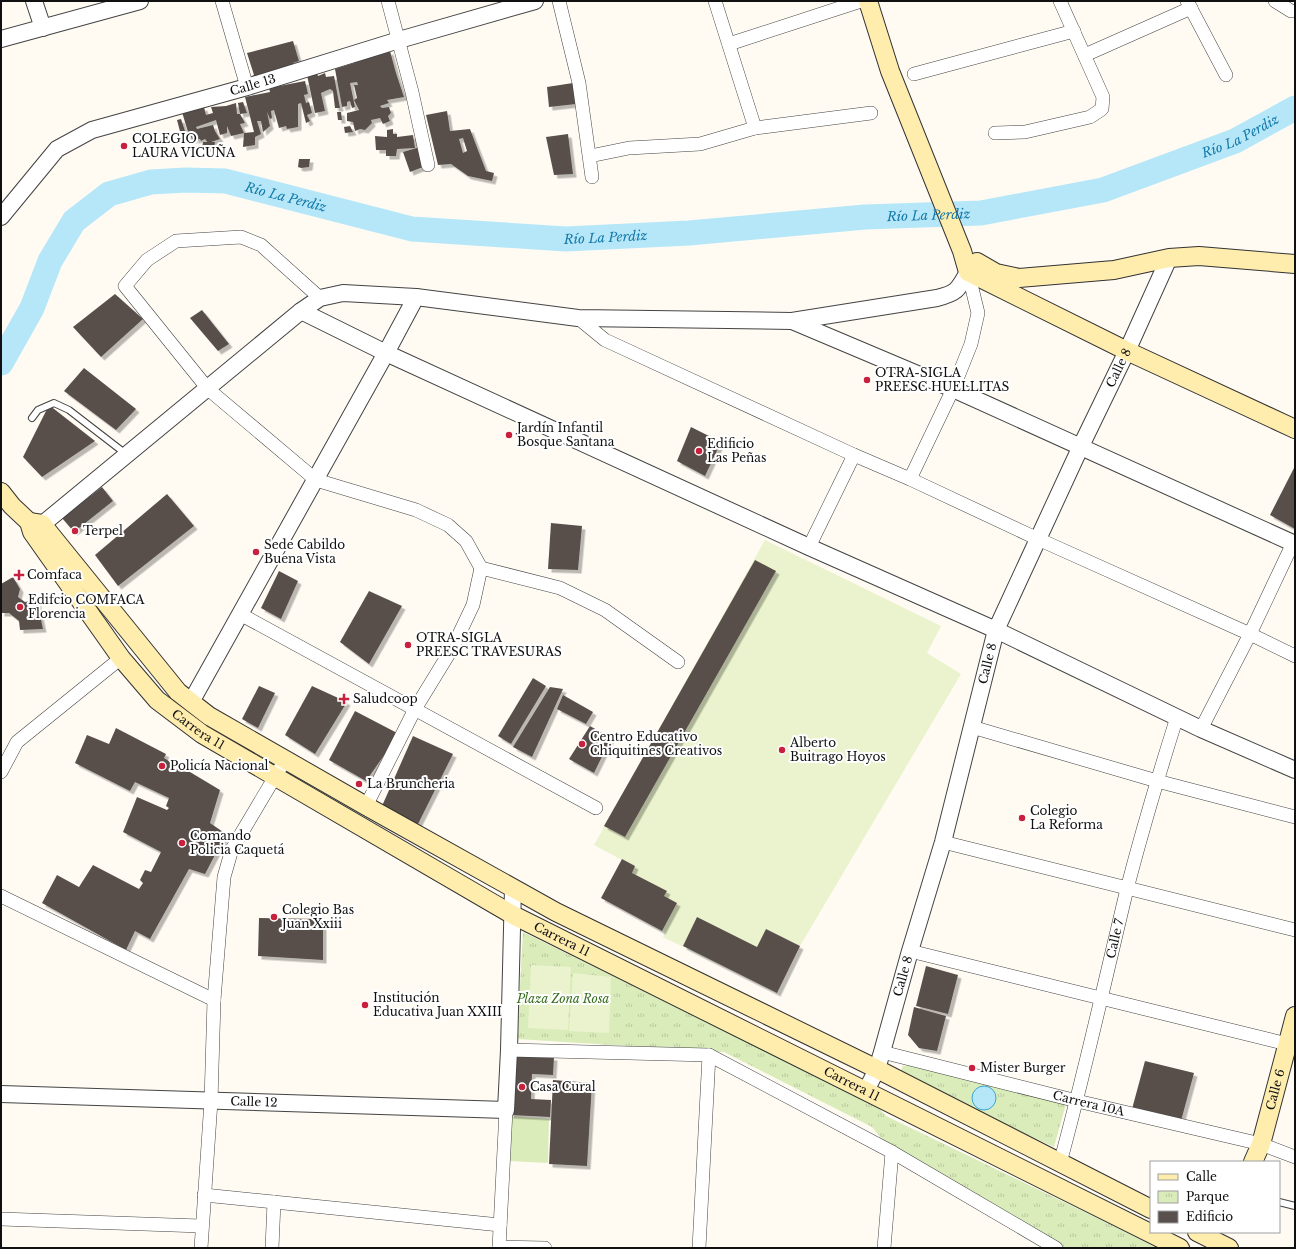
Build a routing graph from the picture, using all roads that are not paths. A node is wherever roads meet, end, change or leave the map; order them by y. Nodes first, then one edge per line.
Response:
1 (34, 1) edge
2 (140, 1) edge
3 (222, 1) edge
4 (388, 1) edge
5 (535, 1) edge
6 (560, 1) edge
7 (715, 1) edge
8 (861, 1) edge
9 (868, 1) edge
10 (1060, 1) edge
11 (1275, 1) edge
12 (1189, 5) edge
13 (1291, 11) dead end
14 (42, 28) junction
15 (1074, 32) junction
16 (1, 39) edge
17 (399, 40) junction
18 (729, 44) junction
19 (1085, 55) junction
20 (914, 74) dead end
21 (1226, 75) dead end
22 (248, 87) junction
23 (871, 114) dead end
24 (755, 128) junction
25 (995, 133) dead end
26 (590, 156) junction
27 (428, 165) dead end
28 (592, 177) dead end
29 (1, 217) edge
30 (1169, 258) junction
31 (965, 259) junction
32 (1295, 264) edge
33 (320, 298) junction
34 (416, 298) junction
35 (301, 311) junction
36 (578, 318) junction
37 (792, 321) junction
38 (1127, 352) junction
39 (386, 353) junction
40 (208, 389) junction
41 (953, 389) junction
42 (32, 418) dead end
43 (1295, 429) edge
44 (1081, 446) junction
45 (127, 455) junction
46 (854, 455) junction
47 (910, 479) junction
48 (316, 480) junction
49 (6, 499) edge
50 (34, 526) junction
51 (1038, 539) junction
52 (1294, 544) edge
53 (809, 547) junction
54 (481, 568) junction
55 (240, 614) junction
56 (996, 630) junction
57 (1250, 634) junction
58 (1295, 656) edge
59 (121, 658) junction
60 (678, 662) dead end
61 (191, 702) junction
62 (415, 709) junction
63 (1176, 717) junction
64 (972, 727) junction
65 (1202, 729) junction
66 (285, 760) junction
67 (1295, 770) edge
68 (1, 772) edge
69 (276, 776) junction
70 (1157, 781) junction
71 (366, 806) junction
72 (596, 808) dead end
73 (1295, 817) edge
74 (943, 842) junction
75 (513, 888) junction
76 (1128, 888) junction
77 (1, 896) edge
78 (513, 915) junction
79 (1295, 930) edge
80 (910, 951) junction
81 (1102, 999) junction
82 (214, 1000) junction
83 (1295, 1016) edge
84 (1291, 1046) edge
85 (509, 1050) junction
86 (882, 1052) junction
87 (709, 1055) junction
88 (877, 1069) junction
89 (866, 1091) junction
90 (1, 1094) edge
91 (211, 1101) junction
92 (1077, 1101) junction
93 (506, 1110) junction
94 (1261, 1144) junction
95 (892, 1152) junction
96 (1295, 1157) edge
97 (1253, 1161) edge
98 (1060, 1162) junction
99 (204, 1195) junction
100 (274, 1202) junction
101 (1280, 1202) edge
102 (1295, 1206) edge
103 (1150, 1208) edge
104 (1, 1219) edge
105 (500, 1225) junction
106 (201, 1226) junction
107 (1199, 1233) edge
108 (1158, 1241) edge
109 (1221, 1243) edge
110 (499, 1247) edge
111 (201, 1248) edge
112 (272, 1248) edge
113 (545, 1248) edge
114 (699, 1248) edge
115 (884, 1248) edge
116 (1056, 1248) edge
117 (1180, 1248) edge

1 - 14 street
2 - 14 street
3 - 22 street
4 - 17 street
5 - 17 street, Calle 13
6 - 26 street
7 - 18 street
8 - 18 street
9 - 31 main road
10 - 15 street
11 - 13 street
12 - 19 street
12 - 21 street
14 - 16 street
15 - 19 street
15 - 20 street
17 - 22 street, Calle 13
17 - 27 street
18 - 24 street
19 - 25 street
22 - 29 street, Calle 13
23 - 24 street
24 - 26 street
26 - 28 street
30 - 31 main road
30 - 32 main road
30 - 38 street, Calle 8
31 - 37 street
31 - 38 main road
31 - 41 street
33 - 34 street
33 - 35 street
33 - 40 street
34 - 36 street
34 - 39 street
35 - 39 street
35 - 40 street
36 - 37 street
36 - 46 street
37 - 41 street
38 - 43 main road
38 - 44 street, Calle 8
39 - 48 street
39 - 53 street
40 - 45 street
40 - 48 street
41 - 44 street
41 - 47 street
42 - 45 lane
44 - 51 street, Calle 8
44 - 52 street
45 - 50 street
46 - 47 street
46 - 53 street
47 - 51 street
48 - 54 street
48 - 55 street
49 - 50 main road, Carrera 11
50 - 59 main road, Carrera 11
50 - 61 main road, Carrera 11
51 - 56 street, Calle 8
51 - 57 street
52 - 57 street
53 - 56 street
54 - 60 street
54 - 62 street
55 - 61 street
55 - 62 street
56 - 63 street
56 - 64 street, Calle 8
57 - 58 street
57 - 65 street
59 - 68 street
59 - 69 main road, Carrera 11
61 - 66 main road, Carrera 11
62 - 71 street
62 - 72 street
63 - 65 street
63 - 70 street, Calle 7
64 - 70 street
64 - 74 street, Calle 8
65 - 67 street
66 - 69 street
66 - 71 main road, Carrera 11
69 - 78 main road, Carrera 11
69 - 82 street
70 - 73 street
70 - 76 street, Calle 7
71 - 75 main road, Carrera 11
74 - 76 street
74 - 80 street, Calle 8
75 - 78 street
75 - 88 main road, Carrera 11
76 - 79 street
76 - 81 street, Calle 7
77 - 82 street
78 - 85 street
78 - 89 main road, Carrera 11
80 - 81 street
80 - 86 street, Calle 8
81 - 84 street
81 - 92 street, Calle 7
82 - 91 street
83 - 84 main road, Calle 6
84 - 94 main road, Calle 6
85 - 87 street
85 - 93 street
86 - 88 street, Calle 8
86 - 92 street, Carrera 10A
87 - 95 street
87 - 114 street
88 - 89 street, Calle 8
88 - 98 main road, Carrera 11
89 - 108 main road, Carrera 11
90 - 91 street, Calle 12
91 - 93 street, Calle 12
91 - 99 street
92 - 94 street, Carrera 10A
92 - 98 street, Calle 7
93 - 105 street
94 - 96 street, Carrera 10A
94 - 97 main road, Calle 6
95 - 115 street
95 - 116 street
98 - 103 main road, Carrera 11
99 - 100 street
99 - 106 street
100 - 105 street
100 - 112 street
101 - 102 lane
104 - 106 street
105 - 110 street
106 - 111 street
107 - 109 main road
108 - 117 main road, Carrera 11
110 - 113 street

